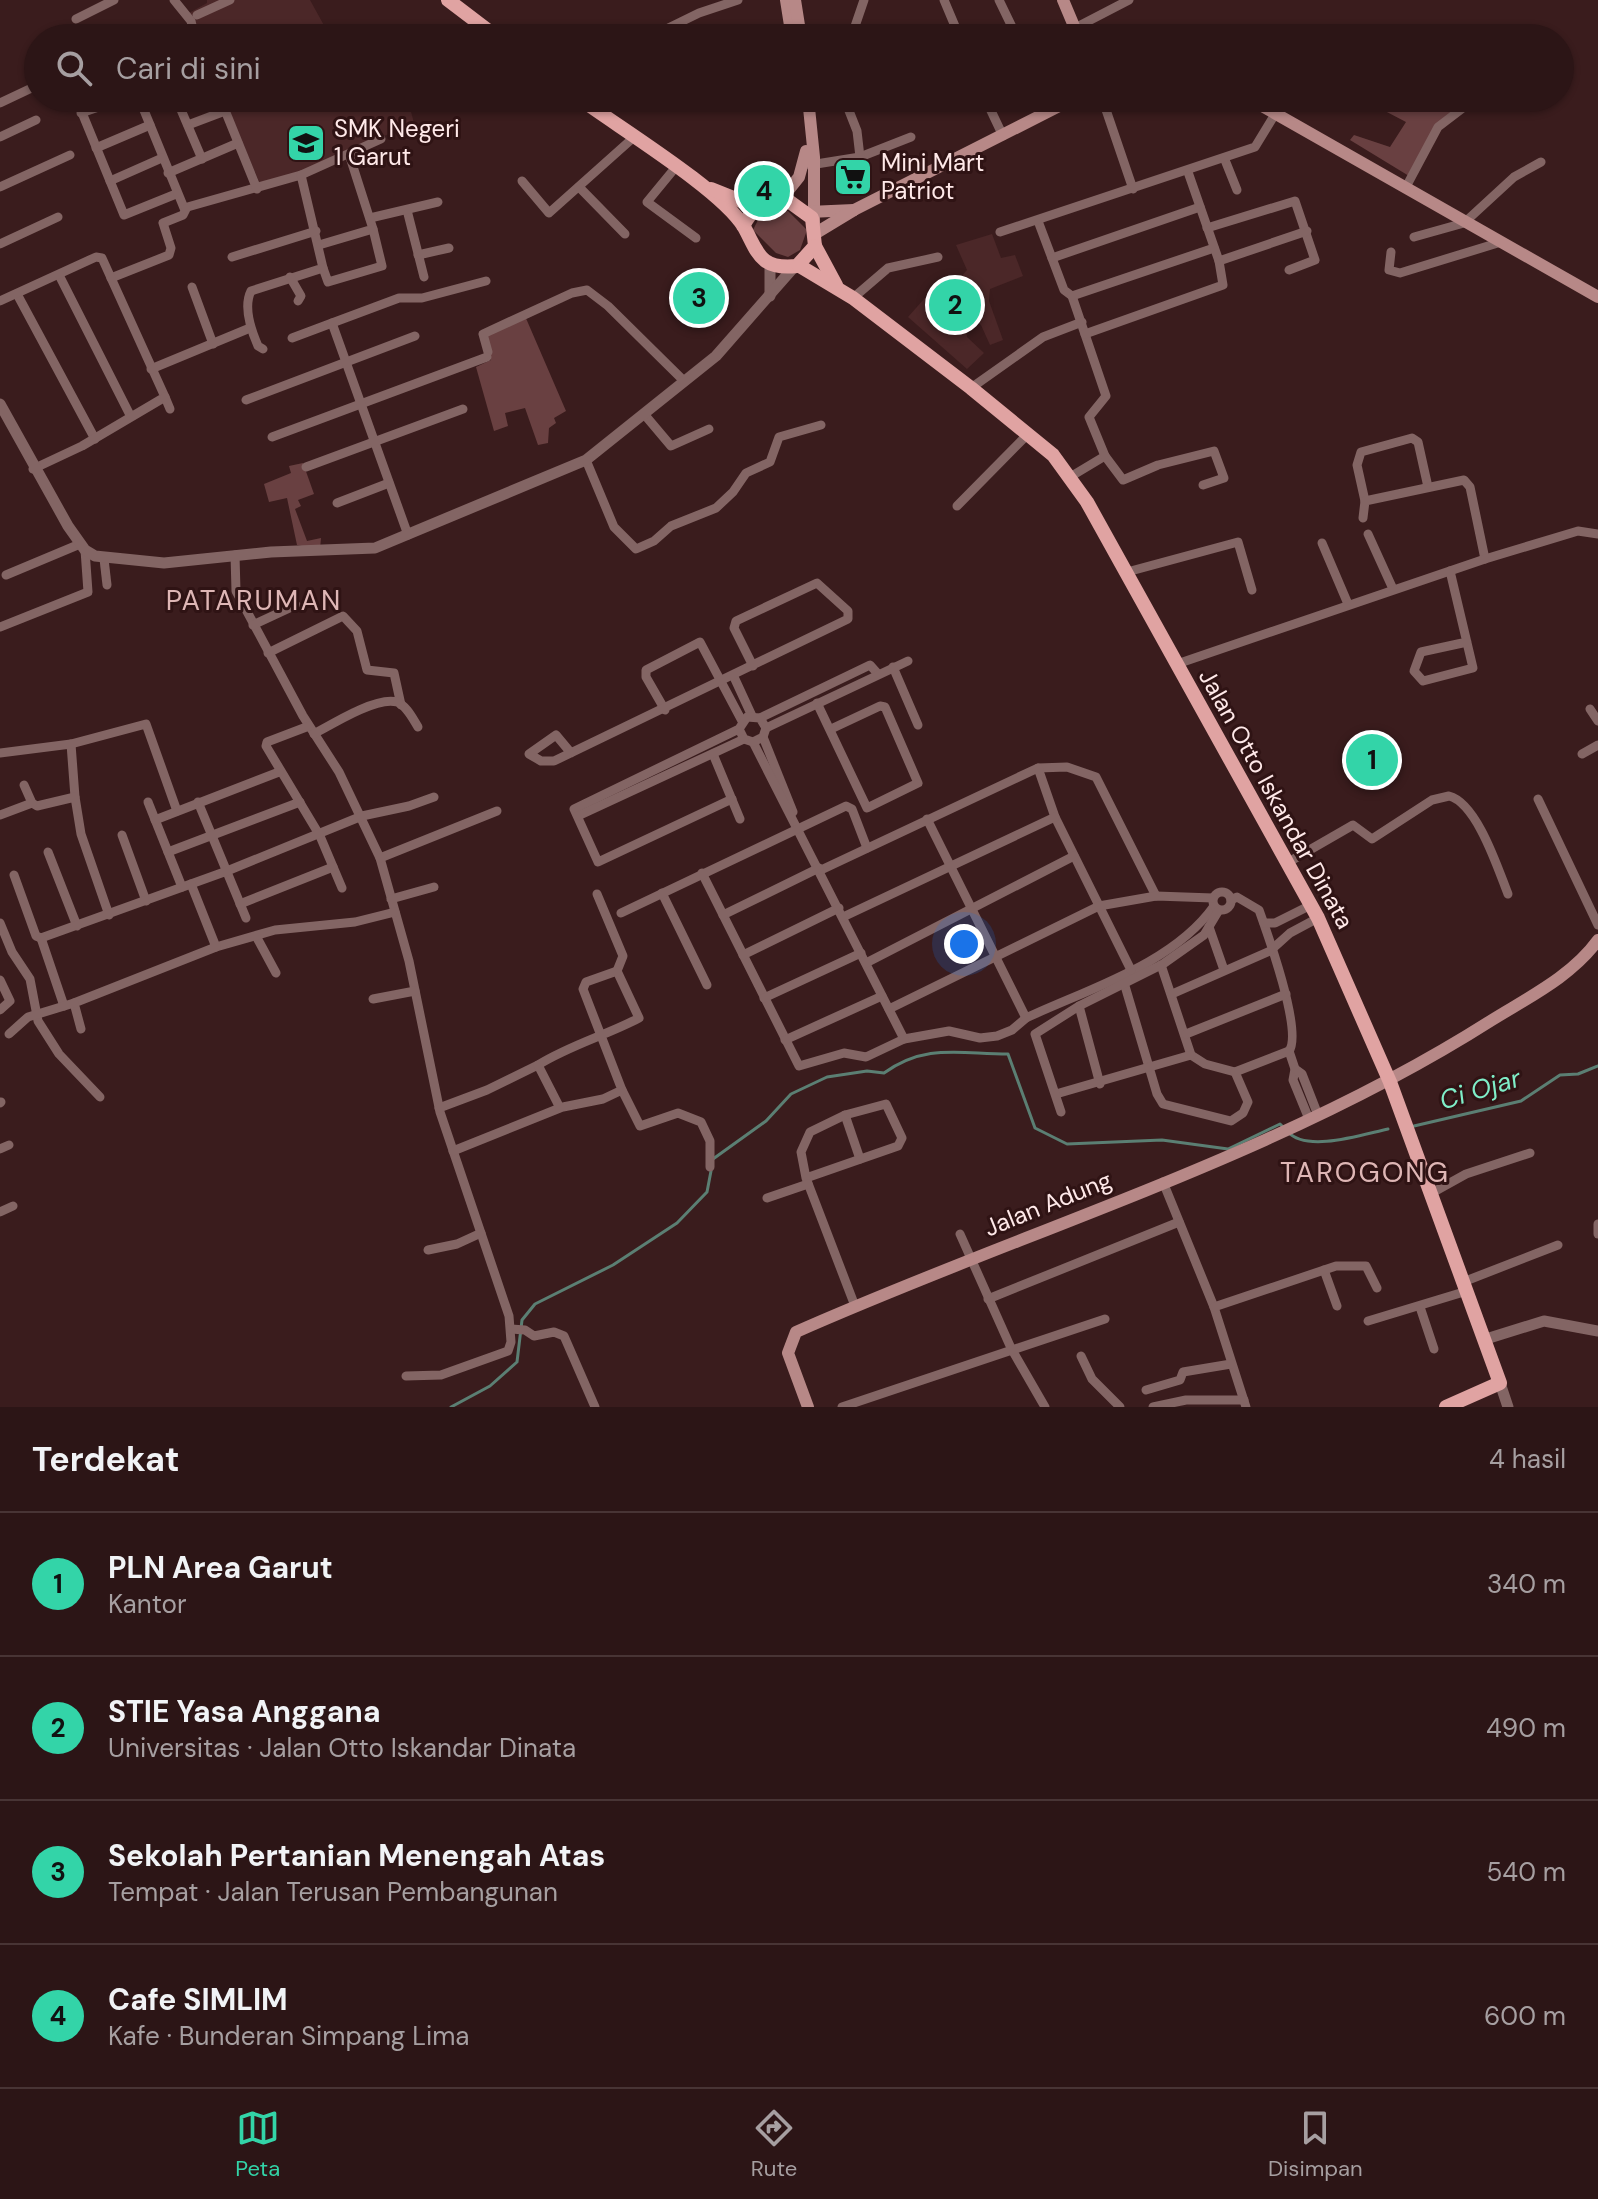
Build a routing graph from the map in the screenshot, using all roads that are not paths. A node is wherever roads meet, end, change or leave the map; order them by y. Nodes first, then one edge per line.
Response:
1 (114, 0) edge
2 (174, 0) edge
3 (230, 0) edge
4 (448, 0) edge
5 (738, 0) edge
6 (786, 0) edge
7 (795, 0) edge
8 (864, 0) edge
9 (944, 0) edge
10 (999, 0) edge
11 (1063, 0) edge
12 (1129, 0) edge
13 (197, 15) dead end
14 (76, 19) dead end
15 (191, 24) edge
16 (475, 24) edge
17 (681, 24) edge
18 (790, 24) edge
19 (799, 24) edge
20 (856, 24) edge
21 (954, 24) edge
22 (1011, 24) edge
23 (1073, 24) edge
24 (1091, 24) edge
25 (24, 92) edge
26 (0, 103) edge
27 (84, 112) edge
28 (145, 112) edge
29 (182, 112) edge
30 (222, 112) edge
31 (225, 112) edge
32 (598, 112) edge
33 (801, 112) edge
34 (808, 112) edge
35 (850, 112) edge
36 (992, 112) edge
37 (1048, 112) edge
38 (1107, 112) edge
39 (1273, 112) edge
40 (1458, 112) edge
41 (81, 113) joint
42 (1277, 114) junction
43 (36, 120) dead end
44 (150, 125) junction
45 (188, 125) junction
46 (1003, 136) junction
47 (0, 137) edge
48 (911, 137) dead end
49 (633, 138) junction
50 (381, 139) dead end
51 (238, 143) junction
52 (96, 148) junction
53 (349, 154) junction
54 (70, 155) dead end
55 (860, 157) junction
56 (162, 158) junction
57 (202, 159) junction
58 (1225, 160) junction
59 (1541, 162) dead end
60 (673, 166) junction
61 (807, 171) junction
62 (1188, 172) junction
63 (168, 173) junction
64 (301, 175) junction
65 (110, 181) junction
66 (522, 181) dead end
67 (703, 186) junction
68 (0, 187) edge
69 (579, 187) junction
70 (1406, 187) junction
71 (257, 189) junction
72 (1133, 189) junction
73 (1237, 190) dead end
74 (176, 194) junction
75 (783, 197) junction
76 (438, 202) dead end
77 (756, 207) junction
78 (1200, 207) junction
79 (186, 209) junction
80 (407, 210) junction
81 (854, 210) junction
82 (58, 217) dead end
83 (370, 218) junction
84 (1038, 221) junction
85 (1467, 221) junction
86 (743, 226) junction
87 (813, 226) junction
88 (1207, 228) junction
89 (373, 229) junction
90 (316, 231) junction
91 (1307, 231) junction
92 (1000, 232) dead end
93 (625, 234) dead end
94 (1414, 237) dead end
95 (696, 238) dead end
96 (1501, 242) junction
97 (0, 244) edge
98 (319, 245) junction
99 (449, 248) dead end
100 (1214, 248) junction
101 (1391, 252) dead end
102 (418, 255) junction
103 (232, 257) dead end
104 (938, 257) dead end
105 (1052, 258) junction
106 (1219, 261) junction
107 (770, 263) junction
108 (796, 266) junction
109 (323, 268) junction
110 (1289, 270) dead end
111 (59, 275) junction
112 (290, 277) junction
113 (424, 277) dead end
114 (111, 278) junction
115 (486, 281) dead end
116 (192, 287) dead end
117 (837, 287) junction
118 (17, 294) junction
119 (770, 296) junction
120 (1072, 296) junction
121 (1598, 297) edge
122 (853, 298) junction
123 (0, 301) edge
124 (298, 301) dead end
125 (1082, 322) junction
126 (332, 323) junction
127 (250, 328) junction
128 (1085, 334) junction
129 (415, 336) dead end
130 (292, 338) dead end
131 (213, 344) junction
132 (263, 349) dead end
133 (347, 361) junction
134 (151, 369) junction
135 (684, 381) junction
136 (971, 388) junction
137 (165, 397) junction
138 (246, 400) dead end
139 (363, 401) junction
140 (0, 404) edge
141 (170, 409) dead end
142 (463, 409) dead end
143 (644, 414) junction
144 (130, 415) junction
145 (3, 420) edge
146 (821, 425) dead end
147 (709, 429) dead end
148 (1028, 434) junction
149 (272, 437) dead end
150 (95, 439) junction
151 (376, 442) junction
152 (1105, 456) junction
153 (586, 460) junction
154 (306, 467) dead end
155 (33, 469) junction
156 (1070, 477) junction
157 (389, 483) junction
158 (1203, 485) dead end
159 (1428, 487) junction
160 (1365, 501) junction
161 (337, 503) dead end
162 (957, 506) dead end
163 (1363, 518) dead end
164 (1368, 534) dead end
165 (1598, 534) edge
166 (408, 535) junction
167 (1322, 543) dead end
168 (82, 547) junction
169 (235, 555) junction
170 (104, 559) junction
171 (1485, 559) junction
172 (1450, 571) junction
173 (1127, 572) junction
174 (6, 575) dead end
175 (107, 585) dead end
176 (1393, 589) junction
177 (1252, 590) dead end
178 (1348, 604) junction
179 (296, 605) dead end
180 (253, 625) junction
181 (0, 627) edge
182 (1467, 642) junction
183 (268, 653) junction
184 (908, 661) dead end
185 (1177, 664) junction
186 (753, 666) junction
187 (893, 667) junction
188 (878, 674) junction
189 (734, 677) junction
190 (723, 682) junction
191 (817, 703) junction
192 (401, 705) junction
193 (1590, 709) dead end
194 (665, 710) junction
195 (756, 717) junction
196 (1598, 721) edge
197 (741, 725) junction
198 (918, 725) dead end
199 (418, 727) dead end
200 (831, 729) junction
201 (312, 730) junction
202 (756, 736) junction
203 (71, 744) junction
204 (1598, 745) edge
205 (0, 753) edge
206 (571, 753) dead end
207 (713, 754) junction
208 (1582, 754) dead end
209 (1038, 768) junction
210 (279, 772) junction
211 (657, 774) junction
212 (24, 785) dead end
213 (75, 797) junction
214 (434, 797) dead end
215 (732, 799) junction
216 (1538, 799) dead end
217 (148, 802) dead end
218 (198, 802) junction
219 (300, 802) junction
220 (32, 803) junction
221 (177, 811) junction
222 (497, 811) dead end
223 (0, 815) edge
224 (362, 816) junction
225 (1055, 817) junction
226 (740, 819) dead end
227 (927, 819) junction
228 (155, 820) junction
229 (799, 828) junction
230 (122, 835) dead end
231 (320, 836) junction
232 (211, 837) junction
233 (867, 848) junction
234 (48, 852) dead end
235 (168, 852) junction
236 (1074, 856) junction
237 (380, 858) junction
238 (1287, 863) junction
239 (952, 865) junction
240 (333, 867) junction
241 (820, 869) junction
242 (227, 871) junction
243 (702, 873) junction
244 (14, 875) dead end
245 (187, 885) junction
246 (434, 887) dead end
247 (342, 888) dead end
248 (662, 893) junction
249 (597, 894) dead end
250 (1508, 894) dead end
251 (1156, 896) junction
252 (391, 899) junction
253 (1231, 900) junction
254 (146, 901) junction
255 (240, 904) junction
256 (1216, 905) junction
257 (1099, 906) junction
258 (973, 911) junction
259 (395, 912) junction
260 (1315, 912) junction
261 (621, 913) dead end
262 (841, 913) junction
263 (109, 915) junction
264 (723, 915) junction
265 (246, 918) dead end
266 (0, 923) edge
267 (1264, 923) junction
268 (1598, 925) edge
269 (77, 926) junction
270 (1209, 927) junction
271 (256, 936) junction
272 (41, 938) junction
273 (1598, 940) edge
274 (216, 947) junction
275 (1270, 951) junction
276 (743, 955) junction
277 (996, 957) junction
278 (863, 958) junction
279 (1161, 965) junction
280 (1131, 970) junction
281 (1224, 970) junction
282 (617, 971) junction
283 (276, 973) dead end
284 (0, 980) edge
285 (707, 985) dead end
286 (1125, 986) junction
287 (415, 991) junction
288 (1172, 994) junction
289 (1286, 994) junction
290 (882, 996) junction
291 (764, 998) junction
292 (373, 999) dead end
293 (69, 1004) junction
294 (1079, 1006) junction
295 (889, 1009) junction
296 (0, 1010) edge
297 (35, 1014) junction
298 (1026, 1018) junction
299 (81, 1029) dead end
300 (9, 1034) dead end
301 (601, 1034) junction
302 (1186, 1034) junction
303 (904, 1039) junction
304 (785, 1040) junction
305 (1289, 1051) junction
306 (1191, 1055) junction
307 (538, 1065) junction
308 (1148, 1065) junction
309 (1235, 1072) junction
310 (1390, 1082) junction
311 (1100, 1084) junction
312 (622, 1090) junction
313 (1056, 1094) junction
314 (100, 1097) dead end
315 (439, 1108) junction
316 (560, 1108) junction
317 (1061, 1112) dead end
318 (845, 1115) junction
319 (1313, 1117) junction
320 (453, 1151) junction
321 (1530, 1153) dead end
322 (860, 1159) junction
323 (710, 1167) dead end
324 (807, 1181) junction
325 (1163, 1182) junction
326 (1430, 1194) junction
327 (767, 1198) dead end
328 (13, 1206) dead end
329 (0, 1212) edge
330 (1179, 1222) junction
331 (1598, 1224) edge
332 (481, 1233) junction
333 (960, 1234) dead end
334 (1598, 1234) edge
335 (1558, 1245) dead end
336 (428, 1250) dead end
337 (970, 1260) junction
338 (1324, 1270) junction
339 (1465, 1286) junction
340 (1377, 1288) dead end
341 (988, 1299) junction
342 (855, 1306) junction
343 (1337, 1306) dead end
344 (1214, 1307) junction
345 (1420, 1307) junction
346 (1105, 1319) dead end
347 (1368, 1321) dead end
348 (512, 1329) junction
349 (1598, 1331) edge
350 (1486, 1339) junction
351 (1011, 1348) junction
352 (1434, 1349) dead end
353 (1081, 1356) dead end
354 (1231, 1364) junction
355 (406, 1376) dead end
356 (1500, 1383) junction
357 (1146, 1390) dead end
358 (1245, 1403) edge
359 (595, 1407) edge
360 (808, 1407) edge
361 (842, 1407) edge
362 (1045, 1407) edge
363 (1120, 1407) edge
364 (1153, 1407) edge
365 (1446, 1407) edge
366 (1508, 1407) edge

1 - 14 street
2 - 15 street
3 - 13 street
4 - 16 main road
5 - 17 street
6 - 18 main road
7 - 19 main road
8 - 20 street
9 - 21 street
10 - 22 street
11 - 23 main road
12 - 24 street
25 - 26 street
27 - 41 street
28 - 44 street
29 - 45 street
30 - 45 street
31 - 51 street
32 - 49 main road
33 - 61 main road
34 - 61 main road
35 - 55 street
36 - 46 street
37 - 46 main road
38 - 72 street
39 - 42 main road
40 - 70 street
41 - 52 street
42 - 58 street
42 - 70 main road
43 - 47 street
44 - 52 street
44 - 56 street
45 - 57 street
46 - 81 main road
48 - 55 street
49 - 60 main road
49 - 69 street
50 - 53 street
51 - 57 street
51 - 71 street
52 - 65 street
53 - 64 street
53 - 83 street
54 - 68 street
55 - 61 street
56 - 63 street
56 - 65 street
57 - 63 street
58 - 62 street
58 - 73 street
59 - 85 street
60 - 67 main road
60 - 95 street
61 - 75 main road
61 - 87 main road
62 - 72 street
62 - 78 street
63 - 74 street
64 - 71 street
64 - 90 street
65 - 74 street
66 - 69 street
67 - 77 main road
67 - 86 main road
69 - 93 street
70 - 85 main road
71 - 79 street
72 - 84 street
74 - 79 street
75 - 77 main road
75 - 87 main road
76 - 80 street
77 - 86 main road
78 - 88 street
78 - 105 street
79 - 114 street
80 - 83 street
80 - 102 street
81 - 87 main road
81 - 87 main road
82 - 97 street
83 - 89 street
84 - 92 street
84 - 105 street
85 - 94 street
85 - 96 main road
86 - 107 main road
87 - 108 main road
87 - 117 main road
88 - 91 street
88 - 100 street
89 - 98 street
89 - 109 street
90 - 98 street
90 - 103 street
91 - 106 street
91 - 110 street
96 - 101 street
96 - 121 main road
98 - 109 street
99 - 102 street
100 - 106 street
100 - 120 street
102 - 113 street
104 - 122 street
105 - 120 street
106 - 128 street
107 - 108 main road
107 - 119 street
108 - 117 main road, Jalan Otto Iskandar Dinata
108 - 119 street
109 - 112 street
111 - 114 street
111 - 118 street
111 - 144 street
112 - 124 street
112 - 127 street
114 - 134 street
115 - 126 street
116 - 131 street
117 - 122 main road, Jalan Otto Iskandar Dinata
118 - 123 street
118 - 150 street
119 - 135 street
120 - 125 street
122 - 136 main road, Jalan Otto Iskandar Dinata
125 - 128 street
125 - 136 street
126 - 130 street
126 - 133 street
127 - 131 street
127 - 132 street
128 - 152 street
129 - 133 street
131 - 134 street
133 - 138 street
133 - 139 street
134 - 137 street
135 - 139 street
135 - 143 street
136 - 148 main road, Jalan Otto Iskandar Dinata
137 - 141 street
137 - 144 street
139 - 149 street
139 - 151 street
140 - 145 street
142 - 151 street
143 - 147 street
143 - 153 street
144 - 150 street
145 - 155 street
146 - 153 street
148 - 156 main road, Jalan Otto Iskandar Dinata
148 - 162 street
150 - 155 street
151 - 154 street
151 - 157 street
152 - 156 street
152 - 158 street
153 - 166 street
155 - 168 street
156 - 173 main road, Jalan Otto Iskandar Dinata
157 - 161 street
157 - 166 street
159 - 160 street
159 - 160 street
159 - 171 street
160 - 163 street
164 - 176 street
165 - 171 street
166 - 169 street
167 - 178 street
168 - 170 street
168 - 174 street
168 - 181 street
169 - 170 street
169 - 180 street
170 - 175 street
171 - 172 street
172 - 176 street
172 - 182 street
173 - 177 street
173 - 185 main road, Jalan Otto Iskandar Dinata
176 - 178 street
178 - 185 street
179 - 180 street
180 - 183 street
182 - 182 street
183 - 192 street
183 - 201 street
184 - 187 street
185 - 238 main road, Jalan Otto Iskandar Dinata
186 - 186 street
186 - 189 street
187 - 188 street
187 - 198 street
188 - 191 street
188 - 195 street
189 - 190 street
189 - 195 street
190 - 194 street
190 - 194 street
190 - 197 street
191 - 200 street
191 - 202 street
192 - 199 street
192 - 201 street
193 - 196 street
194 - 206 street
195 - 197 street
195 - 202 street
197 - 202 street
197 - 211 street
200 - 200 street
201 - 210 street
201 - 224 street
202 - 207 street
202 - 229 street
203 - 205 street
203 - 213 street
203 - 221 street
204 - 208 street
207 - 211 street
207 - 215 street
209 - 225 street
209 - 227 street
209 - 251 street
210 - 218 street
210 - 219 street
211 - 215 street
212 - 220 street
213 - 220 street
213 - 263 street
214 - 224 street
215 - 226 street
216 - 268 street
217 - 228 street
218 - 221 street
218 - 232 street
219 - 231 street
219 - 232 street
220 - 223 street
221 - 228 street
222 - 237 street
224 - 231 street
224 - 237 street
225 - 236 street
225 - 239 street
227 - 233 street
227 - 239 street
228 - 235 street
229 - 233 street
229 - 241 street
229 - 243 street
230 - 254 street
231 - 240 street
231 - 242 street
232 - 235 street
232 - 242 street
233 - 241 street
234 - 269 street
235 - 245 street
236 - 257 street
236 - 258 street
237 - 252 street
238 - 250 street
238 - 260 main road, Jalan Otto Iskandar Dinata
239 - 258 street
239 - 262 street
240 - 247 street
240 - 255 street
241 - 262 street
241 - 264 street
242 - 245 street
242 - 255 street
243 - 248 street
243 - 264 street
244 - 272 street
245 - 254 street
245 - 274 street
246 - 252 street
248 - 261 street
248 - 285 street
249 - 282 street
251 - 256 street
251 - 257 street
252 - 259 street
253 - 256 street
253 - 256 street
253 - 267 street
254 - 263 street
255 - 265 street
256 - 270 street
256 - 280 street
257 - 277 street
257 - 280 street
258 - 277 street
258 - 278 street
259 - 271 street
259 - 287 street
260 - 267 street
260 - 275 street
260 - 310 main road, Jalan Otto Iskandar Dinata
262 - 276 street
262 - 278 street
263 - 269 street
264 - 276 street
266 - 297 street
267 - 275 street
269 - 272 street
270 - 279 street
270 - 281 street
271 - 274 street
271 - 283 street
272 - 293 street
273 - 310 main road, Jalan Adung
274 - 293 street
275 - 281 street
275 - 289 street
276 - 291 street
277 - 295 street
277 - 298 street
278 - 290 street
278 - 291 street
279 - 286 street
279 - 288 street
280 - 298 street
281 - 288 street
282 - 301 street
282 - 301 street
284 - 296 street
286 - 294 street
286 - 308 street
287 - 292 street
287 - 315 street
288 - 302 street
289 - 302 street
289 - 305 street
290 - 295 street
290 - 304 street
291 - 304 street
293 - 297 street
293 - 299 street
294 - 311 street
294 - 313 street
295 - 303 street
297 - 300 street
297 - 314 street
298 - 303 street
301 - 307 street
301 - 312 street
302 - 306 street
303 - 304 street
305 - 309 street
305 - 319 street
306 - 308 street
306 - 309 street
307 - 315 street
307 - 316 street
308 - 309 street
308 - 311 street
310 - 319 main road, Jalan Adung
310 - 326 main road, Jalan Otto Iskandar Dinata
311 - 313 street
312 - 316 street
312 - 323 street
313 - 317 street
315 - 320 street
316 - 320 street
318 - 322 street
318 - 322 street
318 - 324 street
319 - 325 main road, Jalan Adung
320 - 332 street
321 - 326 street
322 - 324 street
324 - 327 street
324 - 342 street
325 - 330 street
325 - 337 main road, Jalan Adung
326 - 339 main road, Jalan Otto Iskandar Dinata
328 - 329 street
330 - 341 street
330 - 344 street
331 - 334 street
332 - 336 street
332 - 348 street
333 - 337 street
335 - 339 street
337 - 341 street
337 - 342 main road, Jalan Adung
338 - 340 street
338 - 343 street
338 - 344 street
339 - 345 street
339 - 350 main road, Jalan Otto Iskandar Dinata
341 - 351 street
342 - 360 main road, Jalan Adung
344 - 354 street
345 - 347 street
345 - 352 street
346 - 351 street
348 - 355 street
348 - 359 street
349 - 350 street
350 - 356 main road, Jalan Otto Iskandar Dinata
351 - 361 street
351 - 362 street
353 - 363 street
354 - 357 street
354 - 358 street
356 - 365 main road
356 - 366 street
358 - 364 street

